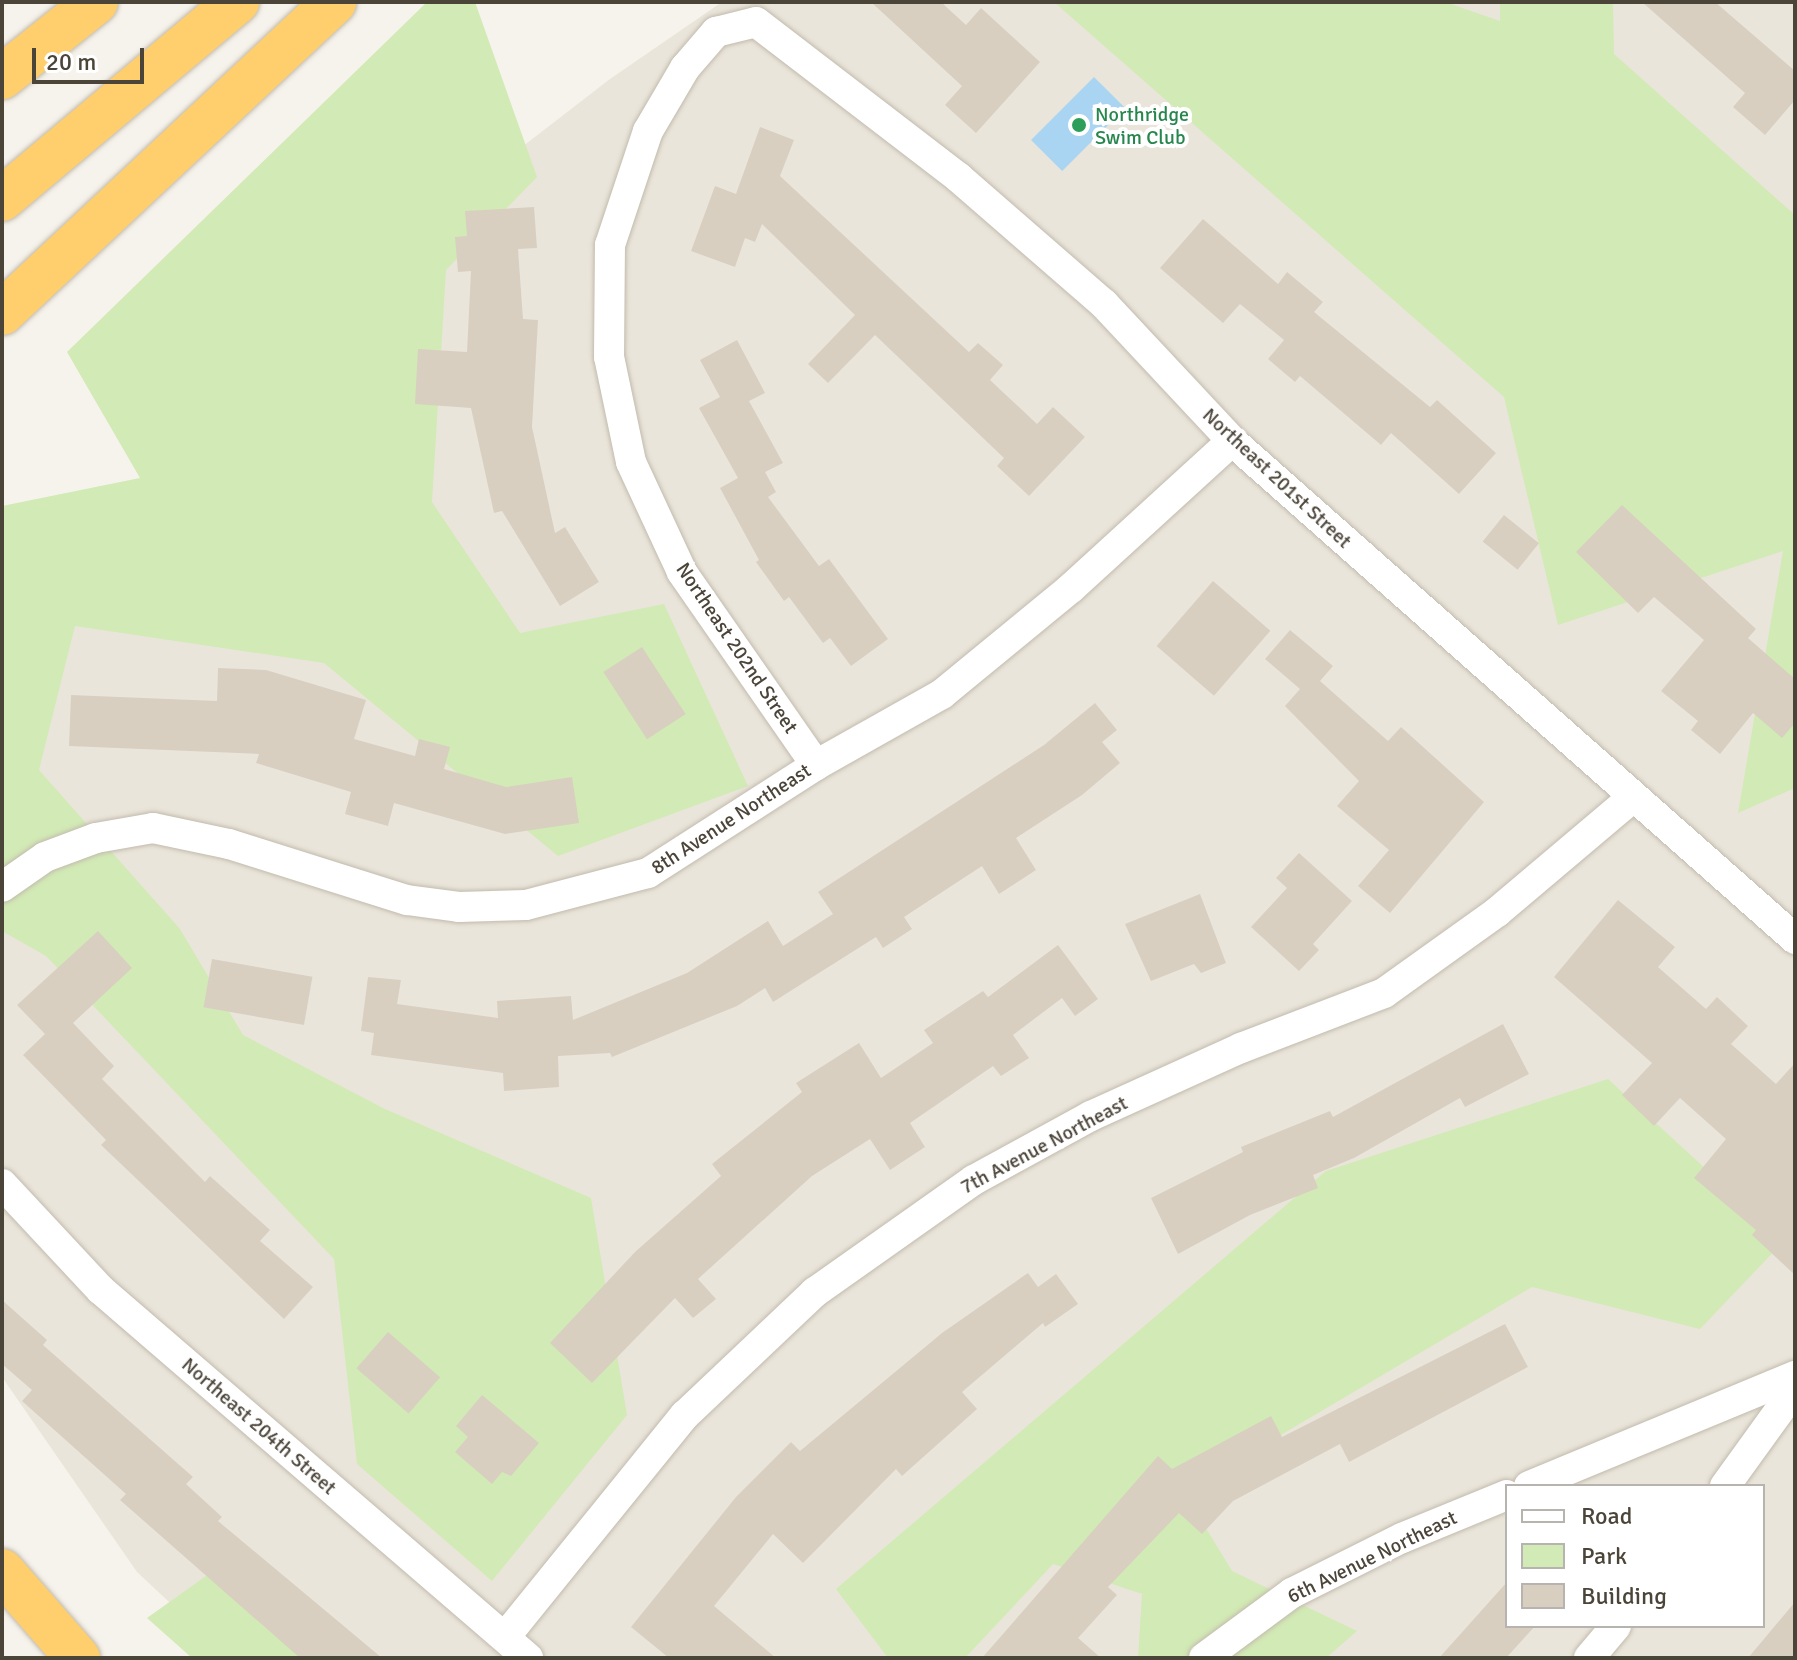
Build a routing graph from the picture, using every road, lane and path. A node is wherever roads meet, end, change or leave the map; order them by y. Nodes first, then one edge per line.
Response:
1 (96, 2) edge
2 (237, 2) edge
3 (334, 2) edge
4 (756, 22) joint
5 (2, 77) edge
6 (2, 199) edge
7 (2, 313) edge
8 (1232, 441) junction
9 (816, 765) junction
10 (1633, 797) junction
11 (2, 887) edge
12 (1795, 939) edge
13 (2, 1184) edge
14 (1795, 1376) edge
15 (1795, 1389) edge
16 (1534, 1484) edge
17 (1726, 1484) edge
18 (1505, 1496) edge
19 (2, 1571) edge
20 (1614, 1628) edge
21 (505, 1637) junction
22 (78, 1658) edge
23 (528, 1658) edge
24 (1204, 1658) edge
25 (1589, 1658) edge

1 - 5 highway
2 - 6 highway
3 - 7 highway
4 - 8 street, Northeast 201st Street
4 - 9 street, Northeast 202nd Street
8 - 9 street, 8th Avenue Northeast
8 - 10 street, Northeast 201st Street
9 - 11 street, 8th Avenue Northeast
10 - 12 street, Northeast 201st Street
10 - 21 street, 7th Avenue Northeast
13 - 21 street, Northeast 204th Street
14 - 16 street
15 - 17 street
18 - 24 street, 6th Avenue Northeast
19 - 22 highway
20 - 25 street
21 - 23 street, Northeast 204th Street

